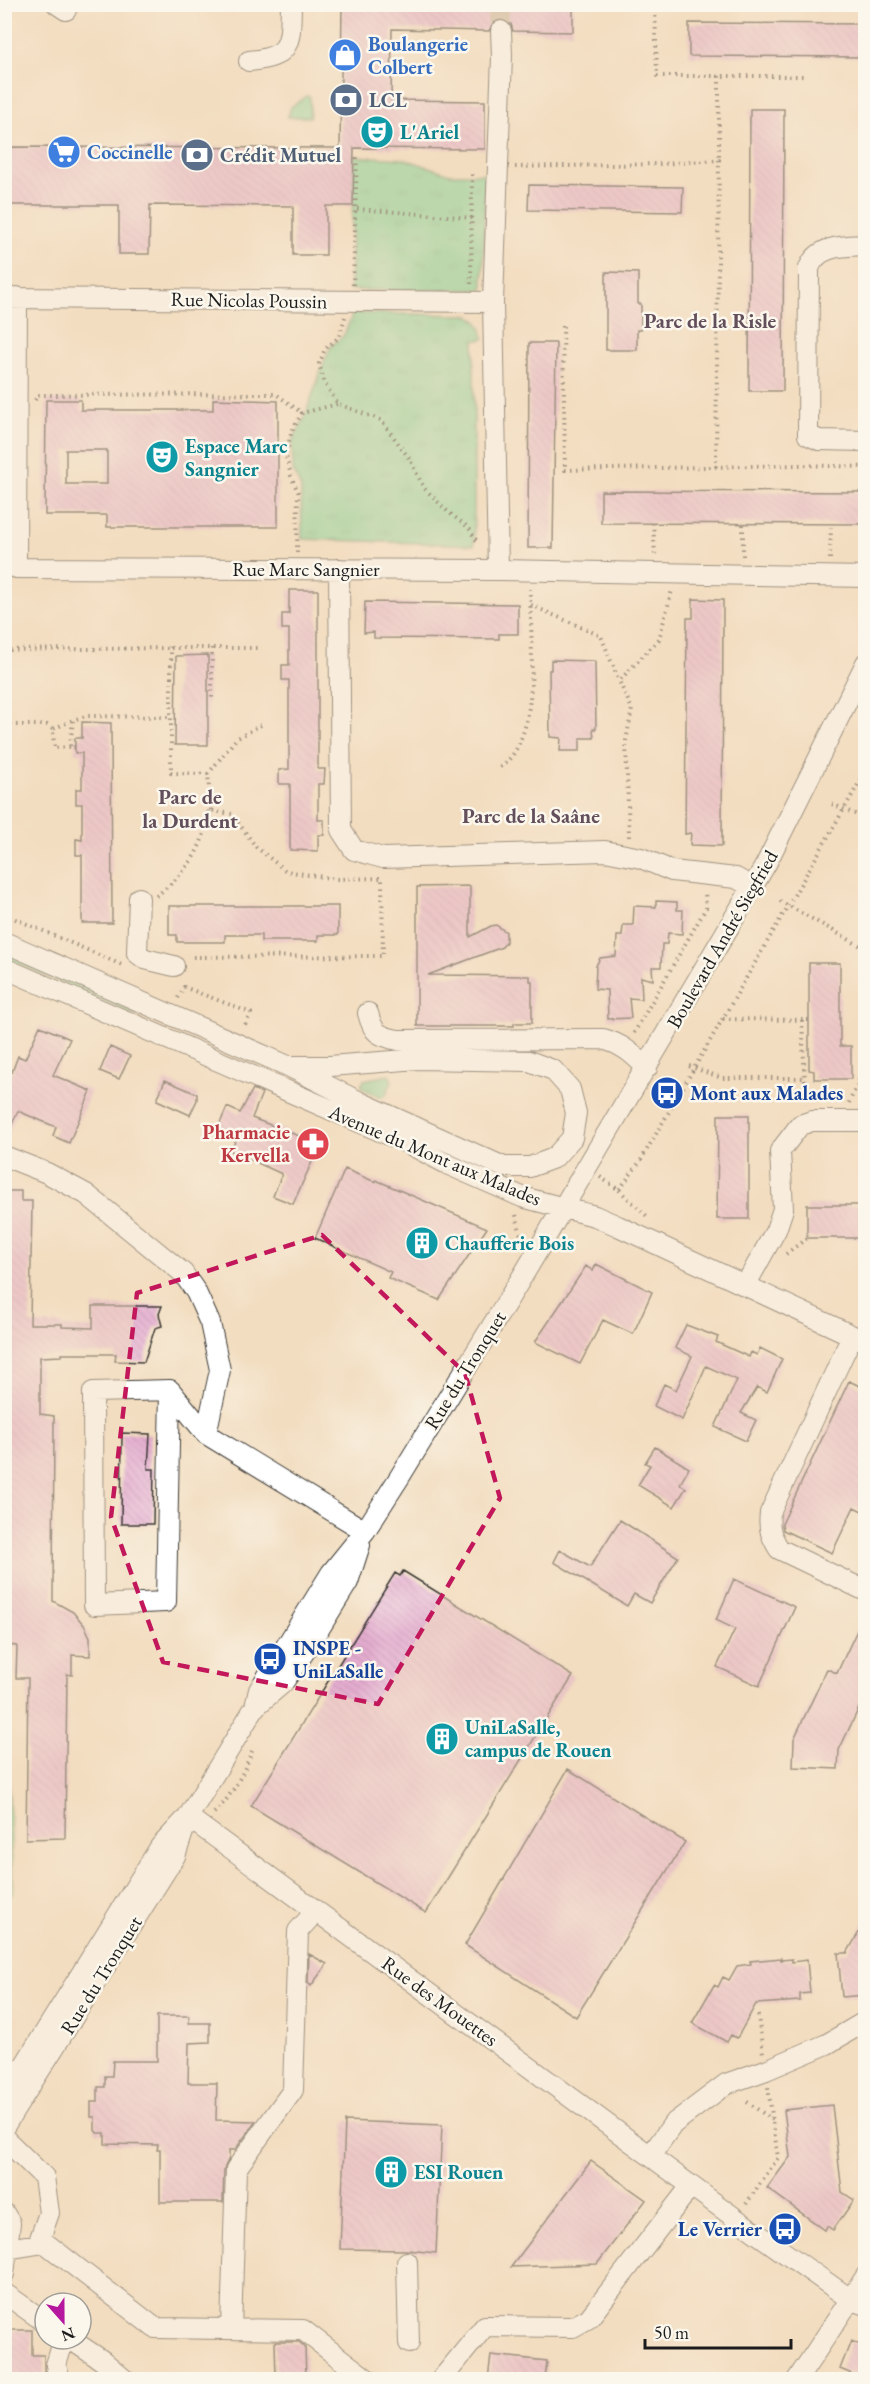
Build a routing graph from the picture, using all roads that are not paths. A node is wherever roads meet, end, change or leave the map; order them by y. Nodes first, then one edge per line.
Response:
1 (291, 4) edge
2 (501, 31) tunnel mouth
3 (249, 61) dead end
4 (866, 245) edge
5 (11, 298) edge
6 (493, 302) junction
7 (866, 441) edge
8 (498, 561) junction
9 (339, 569) junction
10 (866, 577) edge
11 (866, 663) edge
12 (752, 887) junction
13 (139, 901) road end
14 (4, 942) edge
15 (169, 964) road end
16 (4, 968) edge
17 (368, 1013) dead end
18 (288, 1066) junction
19 (647, 1068) junction
20 (857, 1121) edge
21 (4, 1156) edge
22 (563, 1208) junction
23 (745, 1286) junction
24 (859, 1339) edge
25 (170, 1390) junction
26 (206, 1434) junction
27 (364, 1531) junction
28 (866, 1591) edge
29 (195, 1822) junction
30 (316, 1911) junction
31 (866, 2021) edge
32 (4, 2098) edge
33 (4, 2127) edge
34 (4, 2138) edge
35 (651, 2155) junction
36 (691, 2186) junction
37 (4, 2213) edge
38 (40, 2239) junction
39 (7, 2249) junction
40 (407, 2262) dead end
41 (4, 2274) edge
42 (866, 2276) edge
43 (4, 2293) edge
44 (858, 2302) edge
45 (33, 2314) edge
46 (231, 2329) junction
47 (409, 2343) dead end
48 (60, 2351) edge
49 (88, 2351) edge
50 (60, 2379) edge
51 (125, 2379) edge
52 (368, 2379) edge
53 (441, 2379) edge
54 (797, 2379) edge

1 - 3 street
2 - 6 street
4 - 7 street
5 - 6 street, Rue Nicolas Poussin
5 - 9 street, Rue Marc Sangnier
6 - 8 street
8 - 9 street, Rue Marc Sangnier
8 - 10 street, Rue Marc Sangnier
9 - 12 street
11 - 12 street, Boulevard André Siegfried
12 - 19 street, Boulevard André Siegfried
13 - 15 street
14 - 18 street
16 - 22 street, Avenue du Mont aux Malades
17 - 19 street
18 - 18 street
19 - 22 street, Boulevard André Siegfried
20 - 23 street
21 - 26 street
22 - 23 street, Avenue du Mont aux Malades
22 - 27 street, Rue du Tronquet
23 - 24 street, Avenue du Mont aux Malades
24 - 28 street
25 - 25 street
25 - 26 street
26 - 27 street
27 - 29 street, Rue du Tronquet
29 - 30 street, Rue des Mouettes
29 - 32 street, Rue du Tronquet
29 - 33 street, Rue du Tronquet
30 - 35 street, Rue des Mouettes
30 - 46 street
31 - 35 street
34 - 38 street
35 - 36 street, Rue des Mouettes
36 - 44 street, Rue des Mouettes
36 - 53 street
37 - 39 street
38 - 39 street
38 - 46 street
39 - 41 street
40 - 47 street
42 - 44 street
43 - 45 street
44 - 54 street
46 - 52 street
48 - 50 street
49 - 51 street

